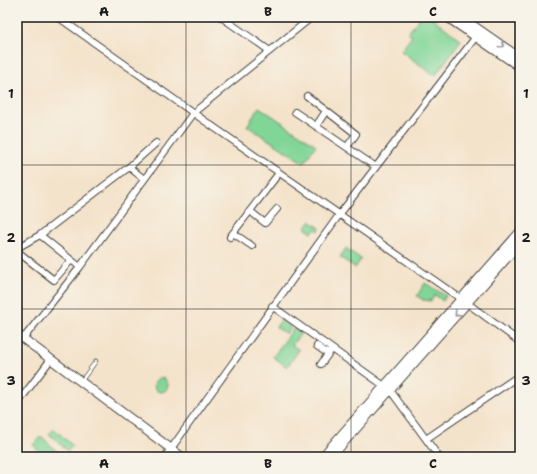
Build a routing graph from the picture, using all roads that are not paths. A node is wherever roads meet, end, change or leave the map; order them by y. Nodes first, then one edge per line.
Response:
1 (58, 17) edge
2 (221, 17) edge
3 (312, 17) edge
4 (447, 17) edge
5 (461, 17) edge
6 (479, 34) junction
7 (270, 51) junction
8 (520, 58) edge
9 (520, 67) edge
10 (307, 96) dead end
11 (326, 111) junction
12 (296, 112) dead end
13 (193, 113) junction
14 (316, 126) junction
15 (156, 143) dead end
16 (347, 147) junction
17 (129, 167) junction
18 (376, 167) junction
19 (279, 173) junction
20 (144, 179) junction
21 (277, 209) dead end
22 (250, 211) junction
23 (339, 215) junction
24 (520, 232) edge
25 (40, 235) junction
26 (520, 243) edge
27 (252, 246) dead end
28 (17, 249) edge
29 (71, 260) junction
30 (80, 267) junction
31 (464, 301) junction
32 (272, 306) junction
33 (19, 338) edge
34 (520, 342) edge
35 (317, 346) dead end
36 (330, 351) junction
37 (96, 361) dead end
38 (48, 362) junction
39 (321, 364) dead end
40 (520, 375) edge
41 (81, 382) junction
42 (387, 388) junction
43 (17, 404) edge
44 (426, 439) junction
45 (169, 454) edge
46 (182, 457) edge
47 (322, 457) edge
48 (331, 457) edge
49 (439, 457) edge

1 - 13 street
2 - 7 street
3 - 7 street
4 - 6 main road
5 - 6 main road
6 -> 8 main road
6 - 9 main road
6 - 18 street
7 - 13 street
10 - 11 street
11 - 14 street
11 - 16 street
12 - 14 street
13 - 19 street
13 - 20 street
14 - 16 street
15 - 17 street
16 - 18 street
17 - 20 street
17 - 25 street
18 - 23 street
19 - 22 street
19 - 23 street
20 - 30 street
21 - 22 street
22 - 27 street
23 - 31 street
23 - 32 street
24 - 31 main road
25 - 28 street
25 - 29 street
26 - 31 main road
28 - 29 street
29 - 30 street
30 - 33 street
31 - 34 street
31 - 42 main road
32 - 36 street
32 - 45 street
33 - 38 main road
33 - 41 main road
35 - 36 street
36 - 39 street
36 - 42 street
37 - 41 lane
38 - 43 street
38 - 45 main road
40 - 44 street
41 - 45 main road
42 - 44 street
42 - 47 main road
42 - 48 main road
44 - 49 street
45 - 46 main road

